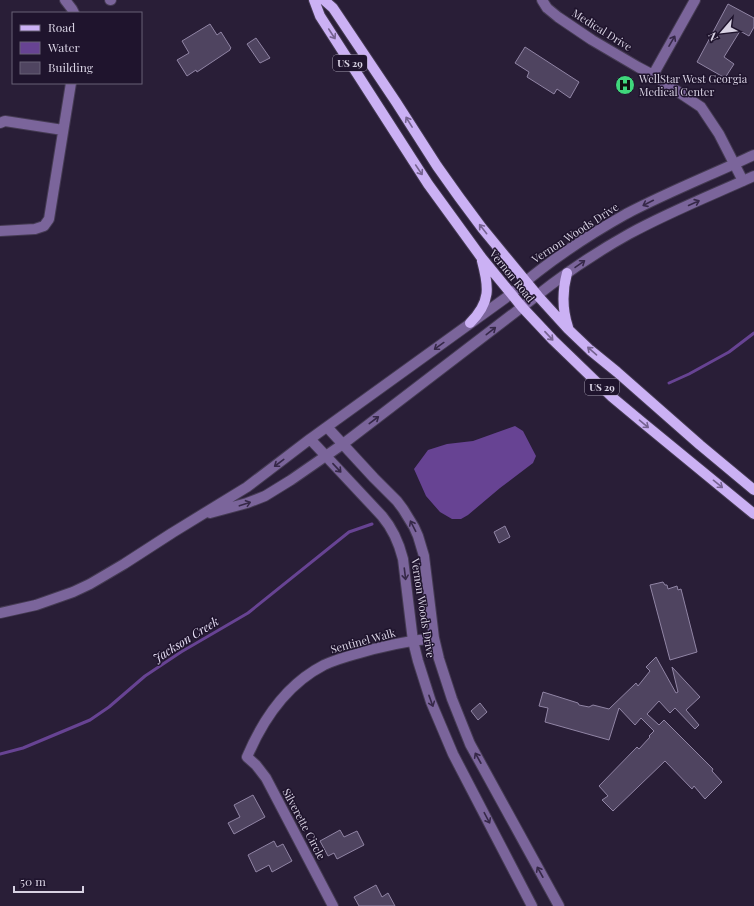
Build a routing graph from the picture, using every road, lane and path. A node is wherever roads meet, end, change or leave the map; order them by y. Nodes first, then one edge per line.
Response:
1 (65, 0) edge
2 (314, 0) edge
3 (324, 0) edge
4 (542, 0) edge
5 (695, 0) edge
6 (74, 12) edge
7 (653, 74) junction
8 (71, 84) edge
9 (0, 123) edge
10 (62, 130) junction
11 (754, 155) edge
12 (735, 164) junction
13 (754, 176) edge
14 (743, 181) junction
15 (0, 231) edge
16 (481, 257) junction
17 (567, 273) junction
18 (526, 280) junction
19 (511, 294) junction
20 (538, 296) junction
21 (522, 307) junction
22 (470, 323) junction
23 (568, 329) junction
24 (327, 427) junction
25 (310, 440) junction
26 (343, 444) junction
27 (325, 456) junction
28 (754, 490) edge
29 (754, 514) edge
30 (197, 517) junction
31 (0, 613) edge
32 (434, 638) junction
33 (413, 641) junction
34 (247, 757) joint
35 (333, 906) edge
36 (532, 906) edge
37 (559, 906) edge

1 - 6 street
2 -> 16 main road, Vernon Road / US 29
18 -> 3 main road, Vernon Road / US 29
4 - 7 street, Medical Drive
7 -> 5 street
7 - 12 street, Medical Drive
8 - 10 street
9 - 10 street
10 - 15 street
11 - 12 street, Vernon Woods Drive
12 - 14 street, Medical Drive
12 -> 18 street, Vernon Woods Drive
13 - 14 street
17 -> 14 street
16 - 19 main road, Vernon Road / US 29
16 - 22 main road
17 - 20 street
17 - 23 main road
18 - 19 street, Vernon Woods Drive
18 - 20 main road, Vernon Road / US 29
19 - 21 main road, Vernon Road / US 29
19 - 22 street, Vernon Woods Drive
20 - 21 street
20 - 23 main road, Vernon Road / US 29
26 -> 21 street
21 -> 29 main road, Vernon Road / US 29
22 -> 24 street, Vernon Woods Drive
28 -> 23 main road, Vernon Road / US 29
24 - 25 street, Vernon Woods Drive
24 - 26 street, Vernon Woods Drive
25 - 27 street, Vernon Woods Drive
25 -> 30 street
26 - 27 street
32 -> 26 street, Vernon Woods Drive
30 -> 27 street
27 -> 33 street, Vernon Woods Drive
30 - 31 street
32 - 33 street, Sentinel Walk
37 -> 32 street, Vernon Woods Drive
33 - 34 street, Sentinel Walk
33 -> 36 street, Vernon Woods Drive
34 - 35 street, Silverette Circle

